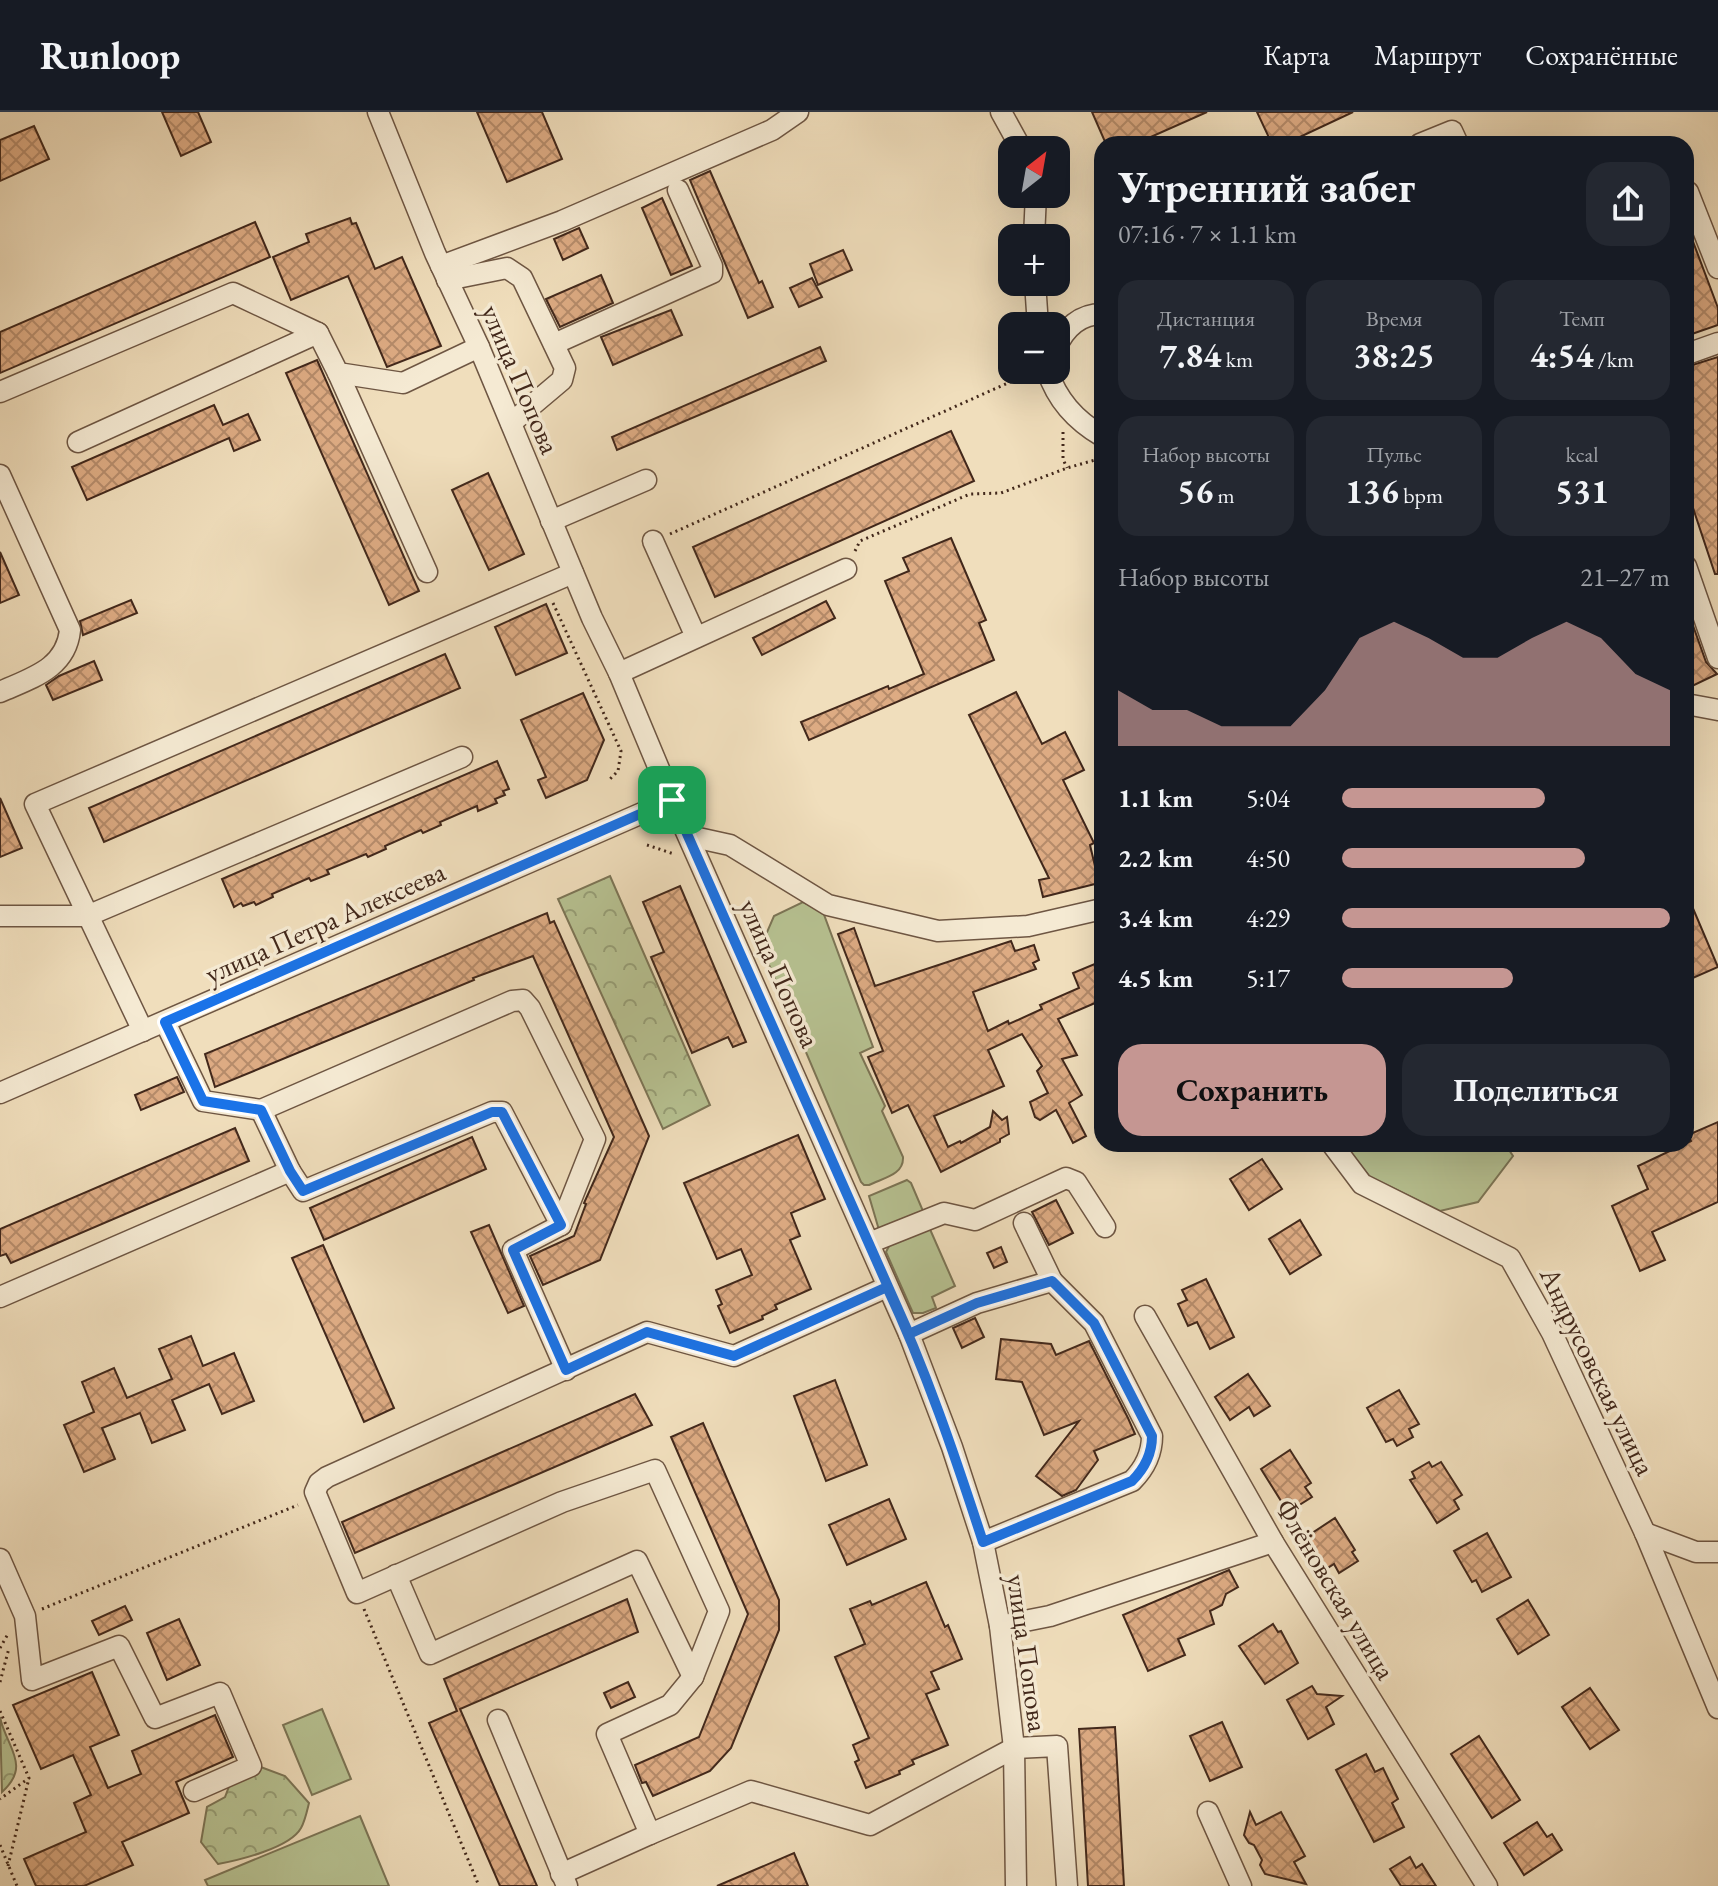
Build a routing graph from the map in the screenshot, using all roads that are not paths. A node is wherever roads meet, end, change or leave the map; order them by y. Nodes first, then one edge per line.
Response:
1 (378, 112) edge
2 (798, 112) edge
3 (1001, 112) edge
4 (1014, 136) edge
5 (678, 190) dead end
6 (1694, 207) edge
7 (1718, 268) edge
8 (444, 273) junction
9 (1094, 314) edge
10 (1070, 326) edge
11 (318, 333) junction
12 (1718, 343) edge
13 (554, 344) junction
14 (479, 347) junction
15 (1694, 350) edge
16 (338, 373) junction
17 (1048, 384) edge
18 (0, 392) edge
19 (511, 423) junction
20 (1094, 431) edge
21 (78, 442) dead end
22 (0, 475) edge
23 (646, 480) dead end
24 (551, 521) junction
25 (653, 541) road end
26 (846, 569) road end
27 (427, 572) dead end
28 (573, 573) junction
29 (1694, 589) edge
30 (696, 637) junction
31 (1718, 658) edge
32 (619, 673) junction
33 (0, 692) edge
34 (1694, 706) edge
35 (1718, 710) edge
36 (462, 757) dead end
37 (672, 800) junction
38 (689, 836) junction
39 (1094, 911) edge
40 (0, 916) edge
41 (87, 916) junction
42 (165, 1022) junction
43 (143, 1031) junction
44 (0, 1093) edge
45 (261, 1110) junction
46 (1338, 1152) edge
47 (290, 1171) junction
48 (1024, 1223) dead end
49 (561, 1225) junction
50 (1105, 1227) dead end
51 (869, 1243) junction
52 (1052, 1281) junction
53 (887, 1287) junction
54 (0, 1297) edge
55 (1145, 1316) dead end
56 (909, 1334) junction
57 (566, 1370) junction
58 (1645, 1533) junction
59 (983, 1542) junction
60 (1273, 1542) junction
61 (1718, 1552) edge
62 (0, 1559) edge
63 (396, 1575) junction
64 (7, 1594) edge
65 (1000, 1626) junction
66 (693, 1677) junction
67 (1718, 1708) edge
68 (498, 1720) dead end
69 (1014, 1748) junction
70 (194, 1791) dead end
71 (1208, 1812) dead end
72 (650, 1834) junction
73 (564, 1880) edge
74 (1016, 1886) edge
75 (1067, 1886) edge
76 (1241, 1886) edge
77 (1487, 1886) edge

1 - 8 street, улица Попова
2 - 8 street
3 - 4 street
5 - 13 street
6 - 7 street
8 - 13 street
8 - 14 street, улица Попова
9 - 10 street
11 - 16 street
11 - 18 street
11 - 21 street
12 - 15 street
13 - 19 street
14 - 16 street
14 - 19 street, улица Попова
16 - 27 street
17 - 20 street
19 - 24 street, улица Попова
22 - 33 street
23 - 24 street
24 - 28 street, улица Попова
25 - 30 street
26 - 30 street
28 - 32 street, улица Попова
28 - 41 street
29 - 31 street
30 - 32 street
32 - 37 street, улица Попова
34 - 35 street
36 - 41 street
37 - 38 street, улица Попова
37 - 42 street, улица Петра Алексеева
38 - 39 street
38 - 51 street, улица Попова
40 - 41 street
41 - 43 street
42 - 43 street, улица Петра Алексеева
42 - 45 street
43 - 44 street, улица Петра Алексеева
45 - 47 street
45 - 49 street
46 - 58 street, Андрусовская улица
47 - 49 street
47 - 54 street
48 - 52 street
49 - 57 street
50 - 51 street
51 - 53 street, улица Попова
52 - 56 street
52 - 59 street
53 - 56 street, улица Попова
53 - 57 street
55 - 60 street, Флёновская улица
56 - 59 street, улица Попова
57 - 63 street
58 - 61 street
58 - 67 street, Андрусовская улица
59 - 65 street, улица Попова
60 - 65 street
60 - 77 street, Флёновская улица
62 - 64 street
63 - 66 street
63 - 66 street
64 - 70 street
65 - 69 street, улица Попова
66 - 72 street
68 - 73 street
69 - 72 street
69 - 74 street, улица Попова
69 - 75 street
71 - 76 street
72 - 73 street

